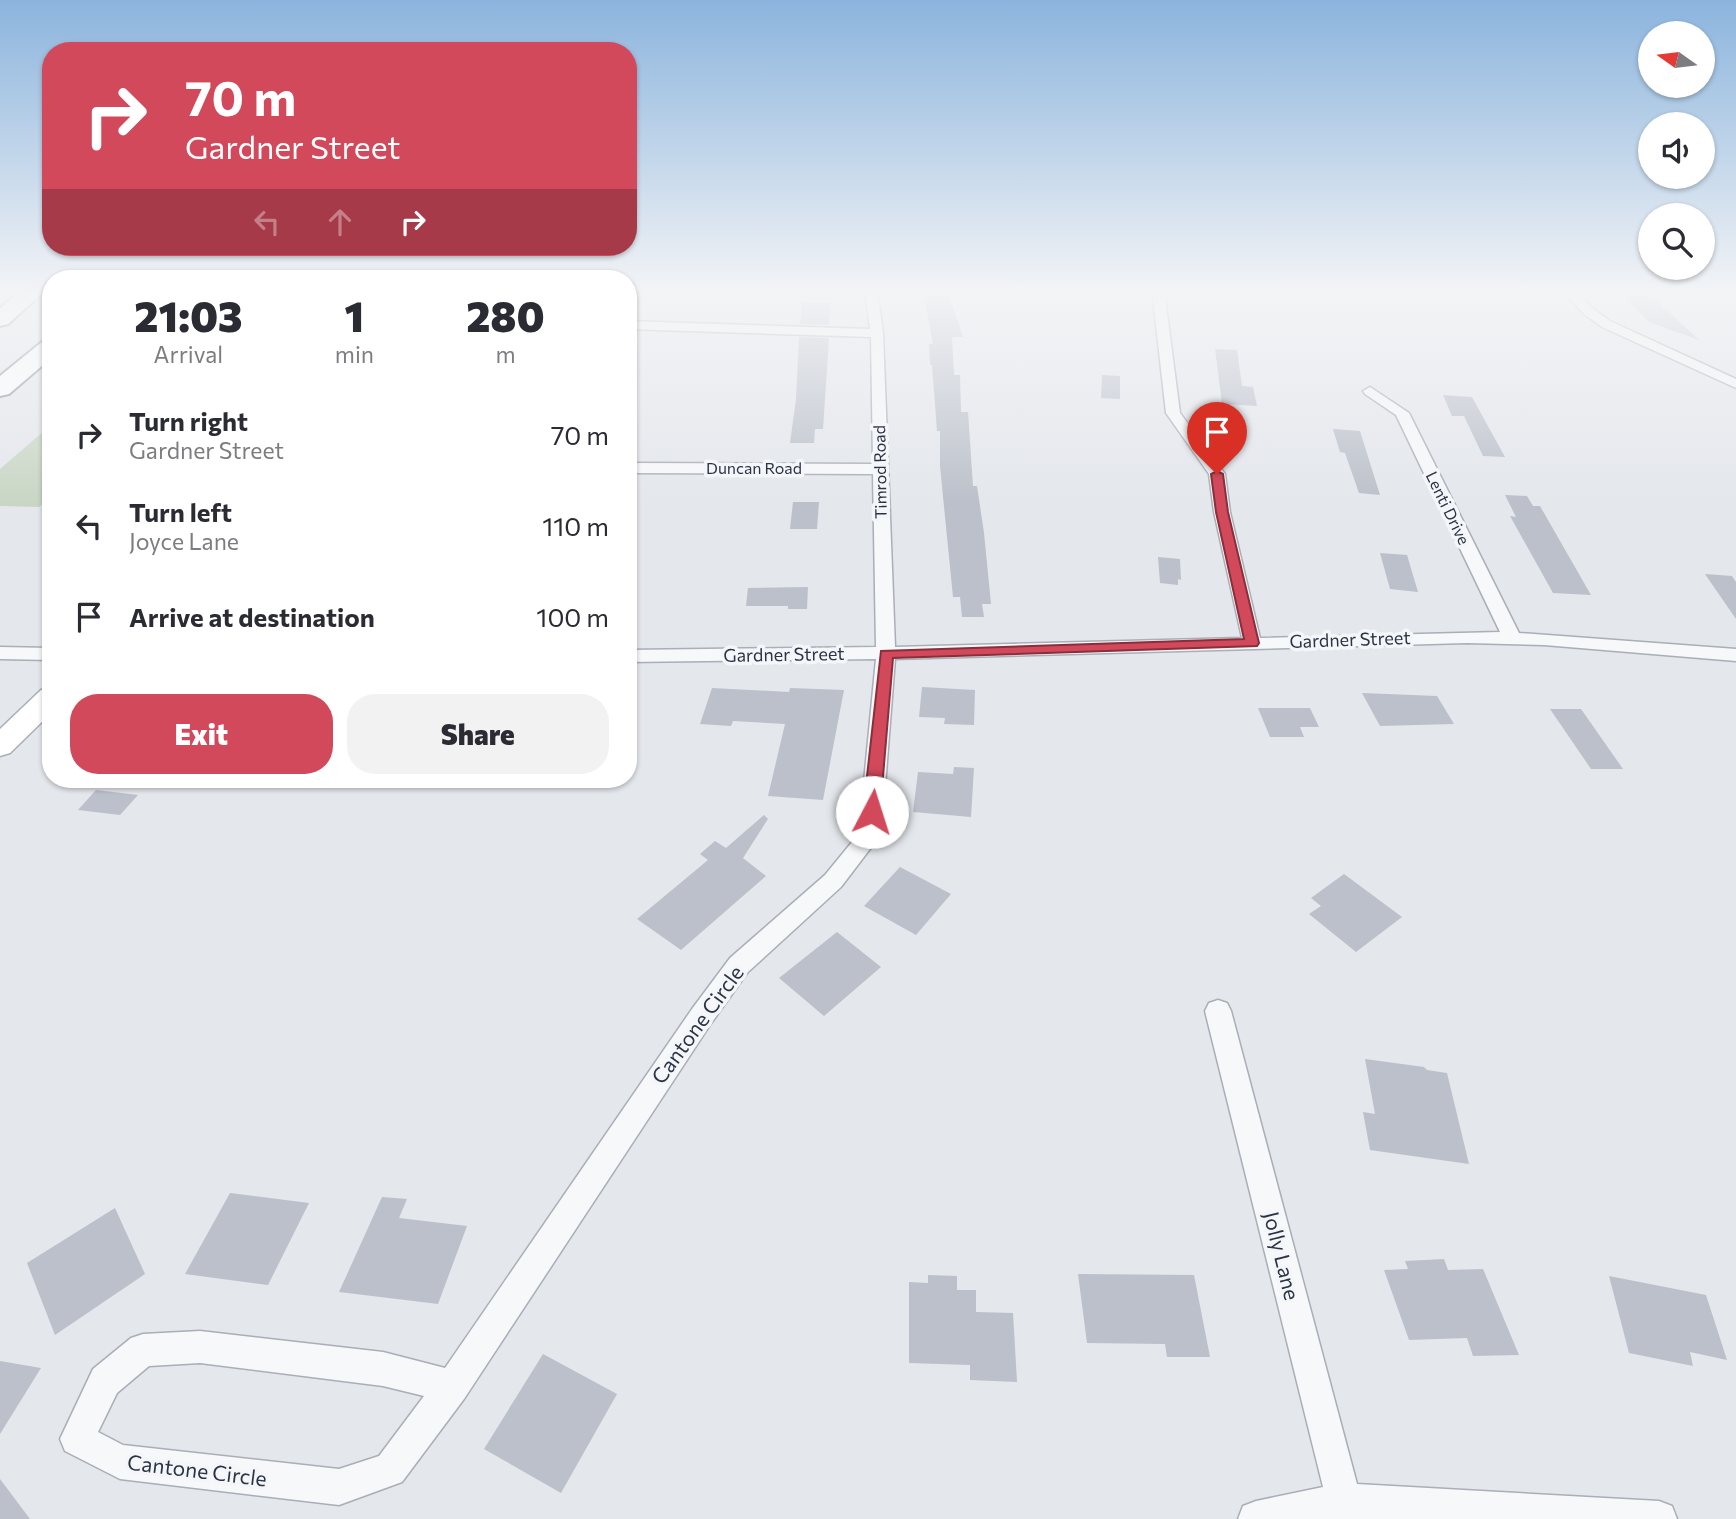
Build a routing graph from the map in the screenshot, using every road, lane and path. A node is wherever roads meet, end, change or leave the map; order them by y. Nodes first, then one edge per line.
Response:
1 (33, 361) edge
2 (878, 361) edge
3 (1167, 361) edge
4 (1687, 361) edge
5 (1735, 383) edge
6 (0, 389) edge
7 (1370, 391) dead end
8 (637, 468) edge
9 (880, 468) junction
10 (1512, 638) junction
11 (1252, 643) junction
12 (0, 653) edge
13 (42, 654) edge
14 (886, 654) junction
15 (1736, 654) edge
16 (637, 656) edge
17 (42, 705) edge
18 (0, 746) edge
19 (1218, 1011) dead end
20 (452, 1387) junction
21 (1344, 1501) junction
22 (1256, 1519) edge
23 (1637, 1519) edge
24 (1658, 1519) edge

1 - 6 highway
2 - 9 street, Timrod Road
3 - 11 street
4 - 5 street
7 - 10 street, Lenti Drive
8 - 9 street, Duncan Road
9 - 14 street, Timrod Road
10 - 11 street, Gardner Street
10 - 15 street, Gardner Street
11 - 14 street, Gardner Street
12 - 13 street
14 - 16 street, Gardner Street
14 - 20 street, Cantone Circle
17 - 18 street
19 - 21 street, Jolly Lane
20 - 20 street, Cantone Circle
21 - 22 street
21 - 23 street
23 - 24 street

